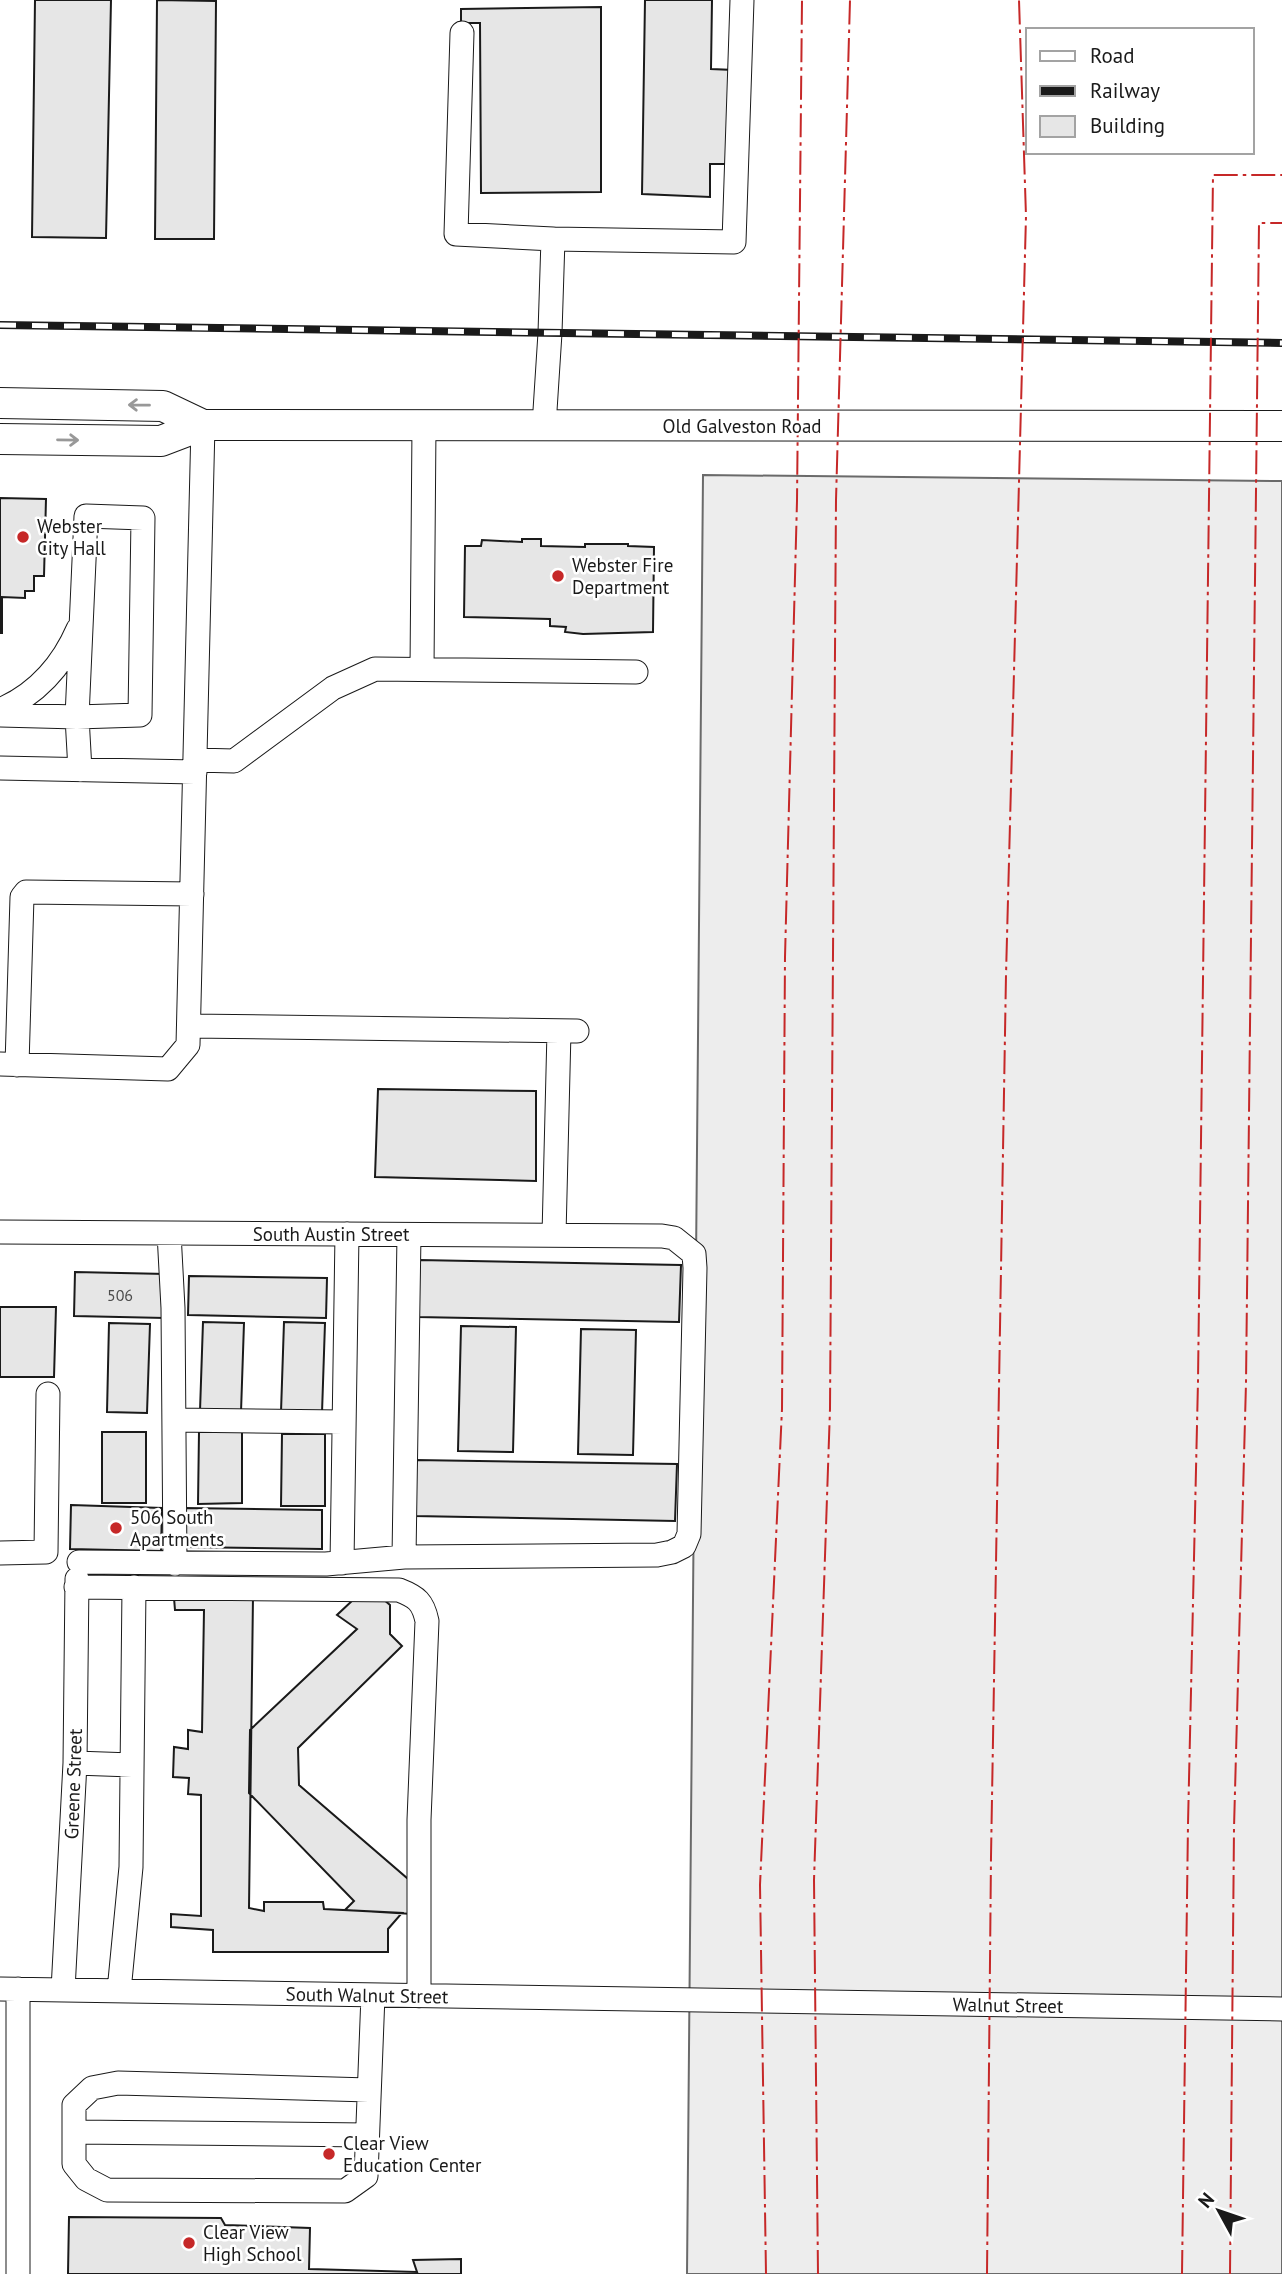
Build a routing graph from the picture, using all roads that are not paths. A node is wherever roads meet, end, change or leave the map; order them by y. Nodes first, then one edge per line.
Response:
1 (742, 0) edge
2 (462, 33) dead end
3 (553, 239) junction
4 (0, 403) edge
5 (202, 425) junction
6 (424, 426) junction
7 (544, 426) junction
8 (1282, 426) edge
9 (0, 439) edge
10 (81, 620) junction
11 (422, 669) junction
12 (636, 672) dead end
13 (0, 713) edge
14 (77, 716) junction
15 (195, 766) junction
16 (0, 768) edge
17 (80, 770) junction
18 (192, 894) junction
19 (189, 1026) junction
20 (9, 1065) edge
21 (0, 1232) edge
22 (169, 1233) junction
23 (347, 1234) junction
24 (409, 1234) junction
25 (554, 1235) junction
26 (48, 1394) dead end
27 (174, 1420) junction
28 (343, 1422) junction
29 (0, 1553) edge
30 (404, 1557) junction
31 (342, 1563) junction
32 (175, 1564) junction
33 (77, 1576) junction
34 (134, 1587) junction
35 (75, 1763) junction
36 (132, 1765) junction
37 (9, 1989) edge
38 (63, 1990) junction
39 (119, 1991) junction
40 (373, 1995) junction
41 (419, 1996) junction
42 (733, 2001) joint
43 (1282, 2009) edge
44 (369, 2090) junction
45 (74, 2132) junction
46 (367, 2136) junction
47 (18, 2274) edge

1 - 3 street
2 - 3 street
3 - 7 street
5 -> 4 main road, Old Galveston Road
5 - 6 main road, Old Galveston Road
9 -> 5 main road, Old Galveston Road
5 - 15 street
6 - 7 main road, Old Galveston Road
6 - 11 street
7 - 8 main road, Old Galveston Road
10 - 13 street
10 - 14 street
10 - 14 street
11 - 12 street
11 - 15 street
13 - 14 street
14 - 17 street
15 - 17 street
15 - 18 street
16 - 17 street
18 - 19 street
18 - 20 street
19 - 20 street
19 - 25 street
21 - 22 street, South Austin Street
22 - 23 street, South Austin Street
22 - 27 street
23 - 24 street, South Austin Street
23 - 28 street
24 - 25 street, South Austin Street
24 - 30 street
25 - 30 street, South Austin Street
26 - 29 street
27 - 28 street
27 - 32 street
28 - 31 street
30 - 31 street
31 - 32 street
32 - 33 street
33 - 34 street
33 - 35 street, Greene Street
34 - 36 street
34 - 41 street
35 - 36 street
35 - 38 street, Greene Street
36 - 39 street
37 - 38 street, South Walnut Street
37 - 47 street
38 - 39 street, South Walnut Street
39 - 40 street, South Walnut Street
40 - 41 street, South Walnut Street
40 - 44 street
41 - 42 street, South Walnut Street
42 - 43 street, Walnut Street
44 - 45 street
44 - 46 street
45 - 46 street
45 - 46 street

